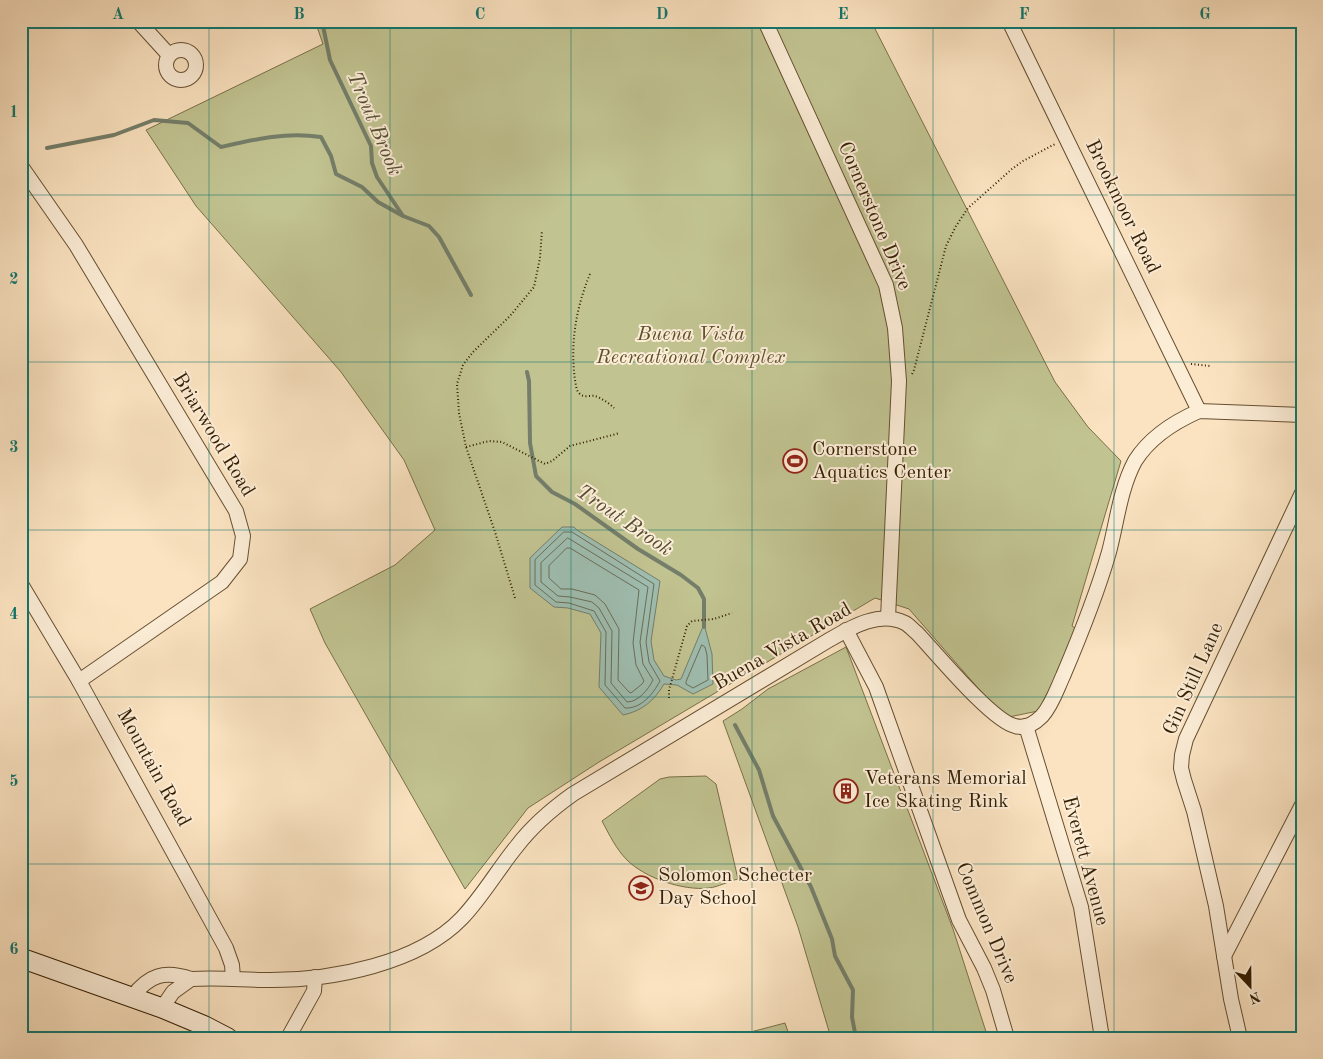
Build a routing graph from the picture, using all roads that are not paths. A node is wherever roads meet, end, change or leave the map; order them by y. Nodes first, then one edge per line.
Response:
1 (138, 21) edge
2 (765, 21) edge
3 (1009, 21) edge
4 (169, 55) dead end
5 (21, 166) edge
6 (1199, 411) junction
7 (1302, 415) edge
8 (1302, 493) edge
9 (21, 584) edge
10 (888, 618) junction
11 (846, 630) junction
12 (80, 681) junction
13 (1026, 726) junction
14 (1302, 805) edge
15 (1224, 956) junction
16 (21, 958) edge
17 (315, 977) junction
18 (233, 978) junction
19 (191, 979) junction
20 (125, 994) junction
21 (162, 1008) junction
22 (228, 1038) edge
23 (288, 1038) edge
24 (1007, 1038) edge
25 (1102, 1038) edge
26 (1240, 1038) edge

1 - 4 street
2 - 10 street, Cornerstone Drive
3 - 6 street, Brookmoor Road
5 - 12 street, Briarwood Road
6 - 7 street
6 - 13 street
8 - 15 street, Gin Still Lane
9 - 12 street, Mountain Road
10 - 11 street, Buena Vista Road
10 - 13 street
11 - 17 street, Buena Vista Road
11 - 24 street, Common Drive
12 - 18 street, Mountain Road
13 - 25 street, Everett Avenue
14 - 15 street
15 - 26 street, Gin Still Lane
16 - 20 main road
17 - 18 street, Buena Vista Road
17 - 23 street
18 - 19 street, Buena Vista Road
19 - 20 street, Buena Vista Road
19 - 21 street
20 - 21 main road
21 - 22 main road

